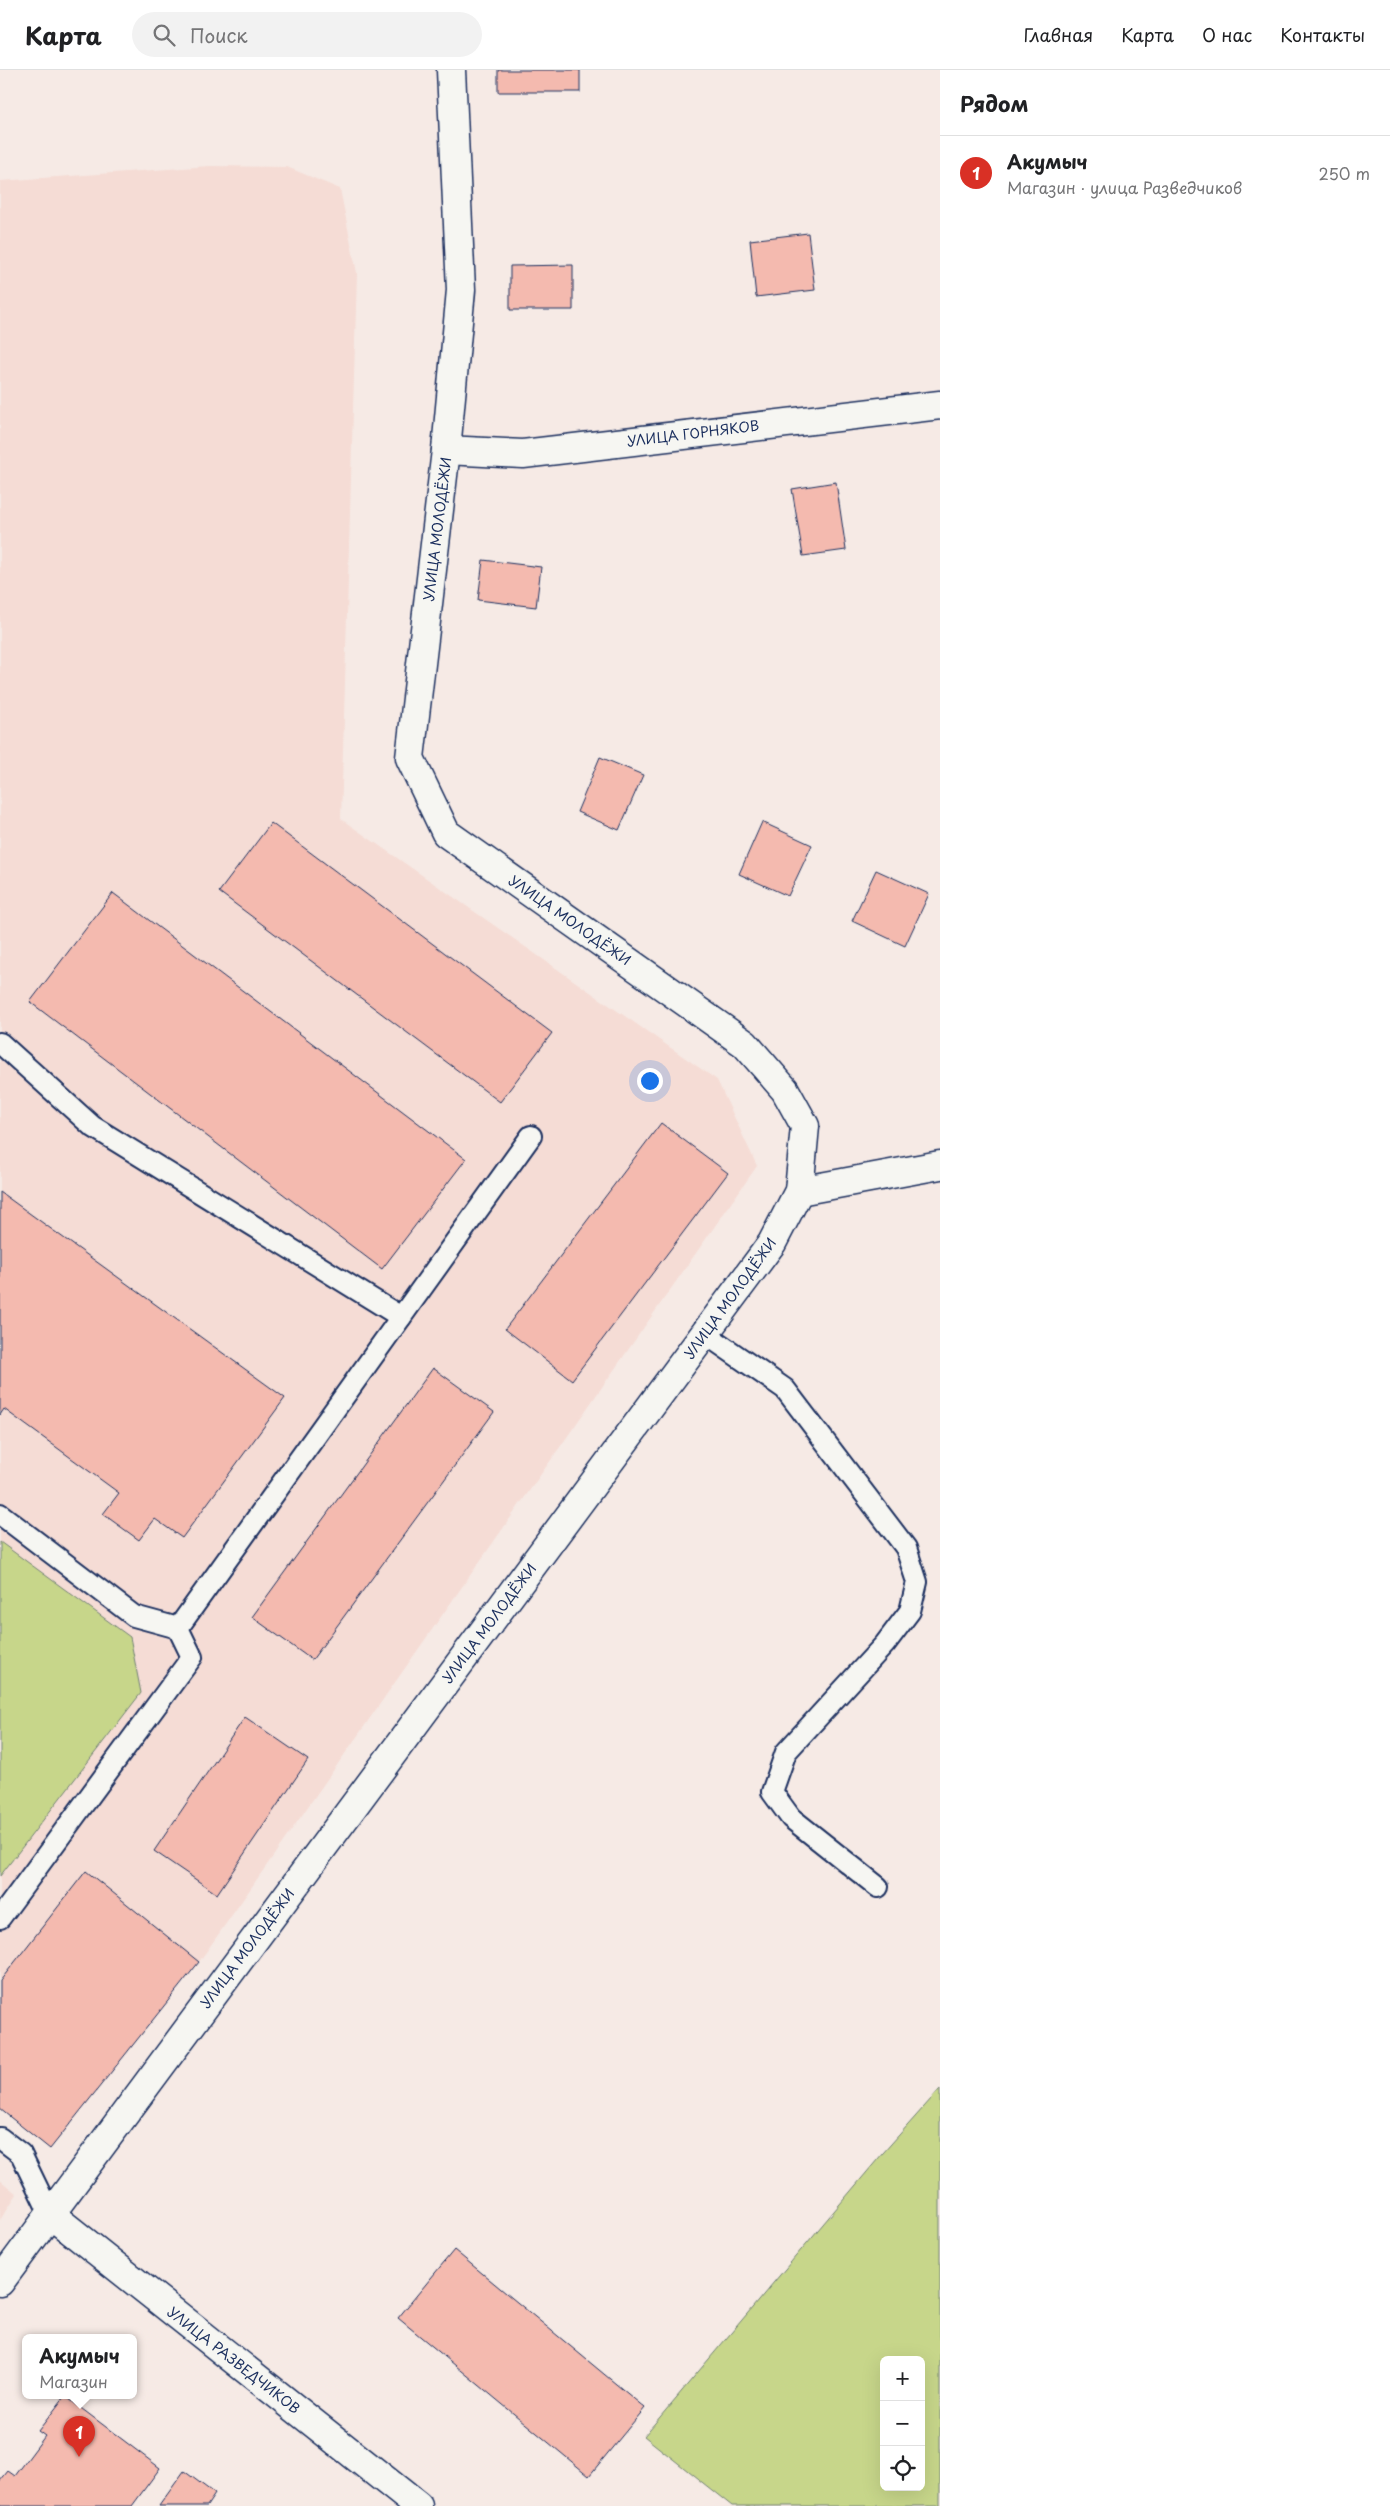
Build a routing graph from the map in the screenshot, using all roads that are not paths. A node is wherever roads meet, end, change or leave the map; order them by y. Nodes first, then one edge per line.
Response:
1 (451, 70) edge
2 (940, 405) edge
3 (446, 450) junction
4 (0, 1043) edge
5 (531, 1136) dead end
6 (940, 1165) edge
7 (799, 1191) junction
8 (401, 1317) junction
9 (704, 1333) junction
10 (0, 1514) edge
11 (178, 1628) junction
12 (878, 1888) dead end
13 (0, 1918) edge
14 (0, 2138) edge
15 (50, 2214) junction
16 (0, 2282) edge
17 (418, 2506) edge

1 - 3 main road, УЛИЦА МОЛОДЁЖИ
2 - 3 main road, УЛИЦА ГОРНЯКОВ
3 - 7 main road, УЛИЦА МОЛОДЁЖИ
4 - 8 lane
5 - 8 lane
6 - 7 main road
7 - 9 main road, УЛИЦА МОЛОДЁЖИ
8 - 11 lane
9 - 12 lane
9 - 15 main road, УЛИЦА МОЛОДЁЖИ
10 - 11 lane
11 - 13 lane
14 - 15 lane
15 - 16 main road, УЛИЦА МОЛОДЁЖИ
15 - 17 main road, УЛИЦА РАЗВЕДЧИКОВ

